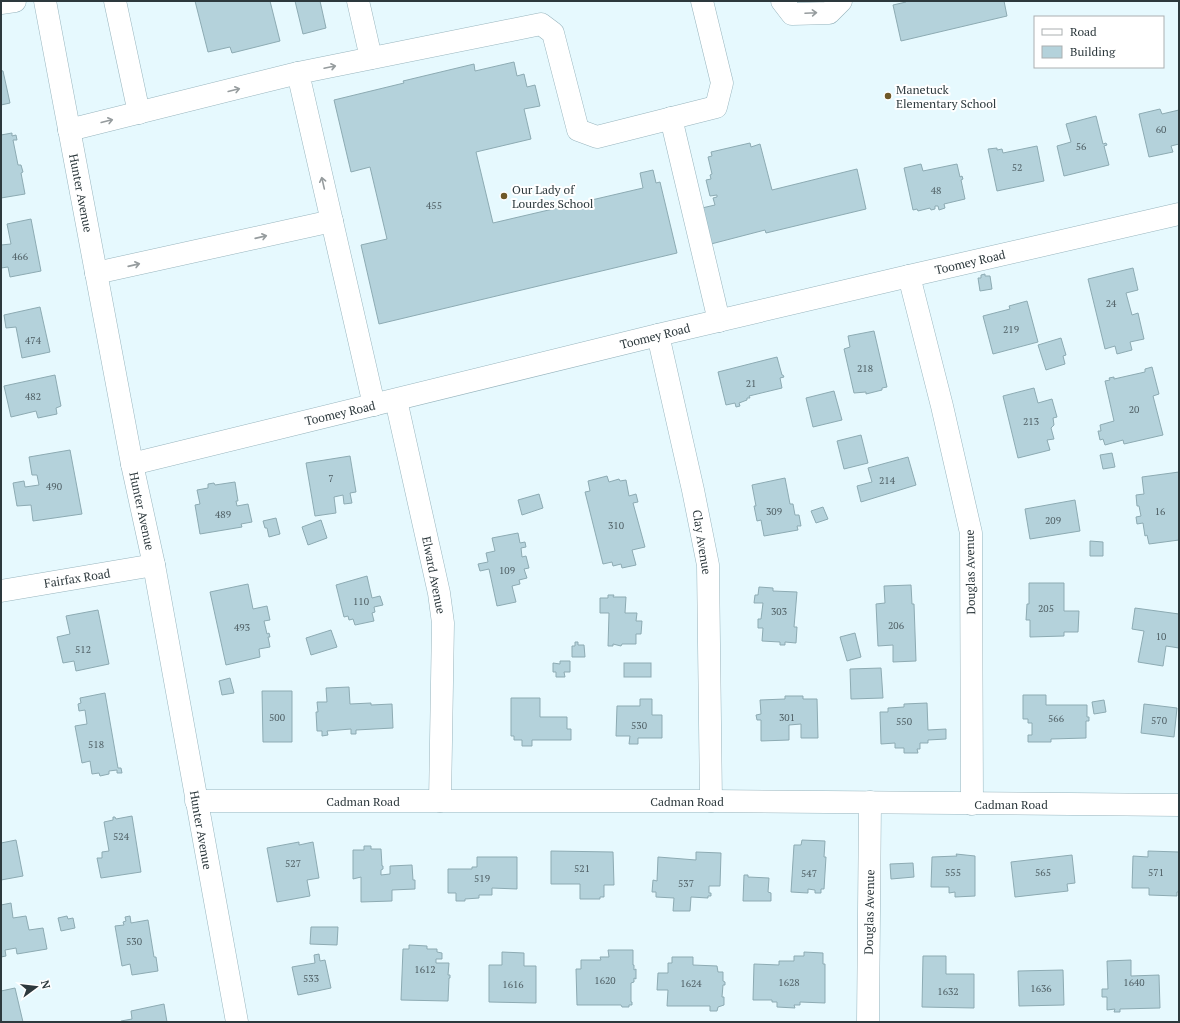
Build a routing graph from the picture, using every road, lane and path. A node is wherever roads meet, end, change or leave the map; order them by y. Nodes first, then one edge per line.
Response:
1 (15, 1) edge
2 (45, 1) edge
3 (116, 1) edge
4 (358, 1) edge
5 (702, 1) edge
6 (782, 1) edge
7 (841, 1) edge
8 (1, 3) edge
9 (372, 58) junction
10 (298, 73) junction
11 (139, 113) junction
12 (671, 118) junction
13 (69, 130) junction
14 (1178, 218) edge
15 (332, 221) junction
16 (96, 273) junction
17 (909, 276) junction
18 (719, 321) junction
19 (658, 335) junction
20 (396, 400) junction
21 (374, 405) junction
22 (132, 464) junction
23 (154, 565) junction
24 (1, 591) edge
25 (196, 801) junction
26 (440, 801) junction
27 (711, 801) junction
28 (870, 802) junction
29 (972, 804) junction
30 (1179, 805) edge
31 (237, 1022) edge
32 (868, 1022) edge

1 - 8 street
2 - 13 street, Hunter Avenue
3 - 11 street
4 - 9 street
5 - 12 street
6 -> 7 street
10 -> 9 street
9 - 12 street
11 -> 10 street
15 -> 10 street
13 -> 11 street
12 - 18 street
13 - 16 street, Hunter Avenue
14 - 17 street, Toomey Road
16 -> 15 street
15 - 21 street
16 - 22 street, Hunter Avenue
17 - 18 street, Toomey Road
17 - 29 street, Douglas Avenue
18 - 19 street, Toomey Road
19 - 20 street, Toomey Road
19 - 27 street, Clay Avenue
20 - 21 street, Toomey Road
20 - 26 street, Elward Avenue
21 - 22 street, Toomey Road
22 - 23 street, Hunter Avenue
23 - 24 street, Fairfax Road
23 - 25 street, Hunter Avenue
25 - 26 street, Cadman Road
25 - 31 street, Hunter Avenue
26 - 27 street, Cadman Road
27 - 28 street, Cadman Road
28 - 29 street, Cadman Road
28 - 32 street, Douglas Avenue
29 - 30 street, Cadman Road

